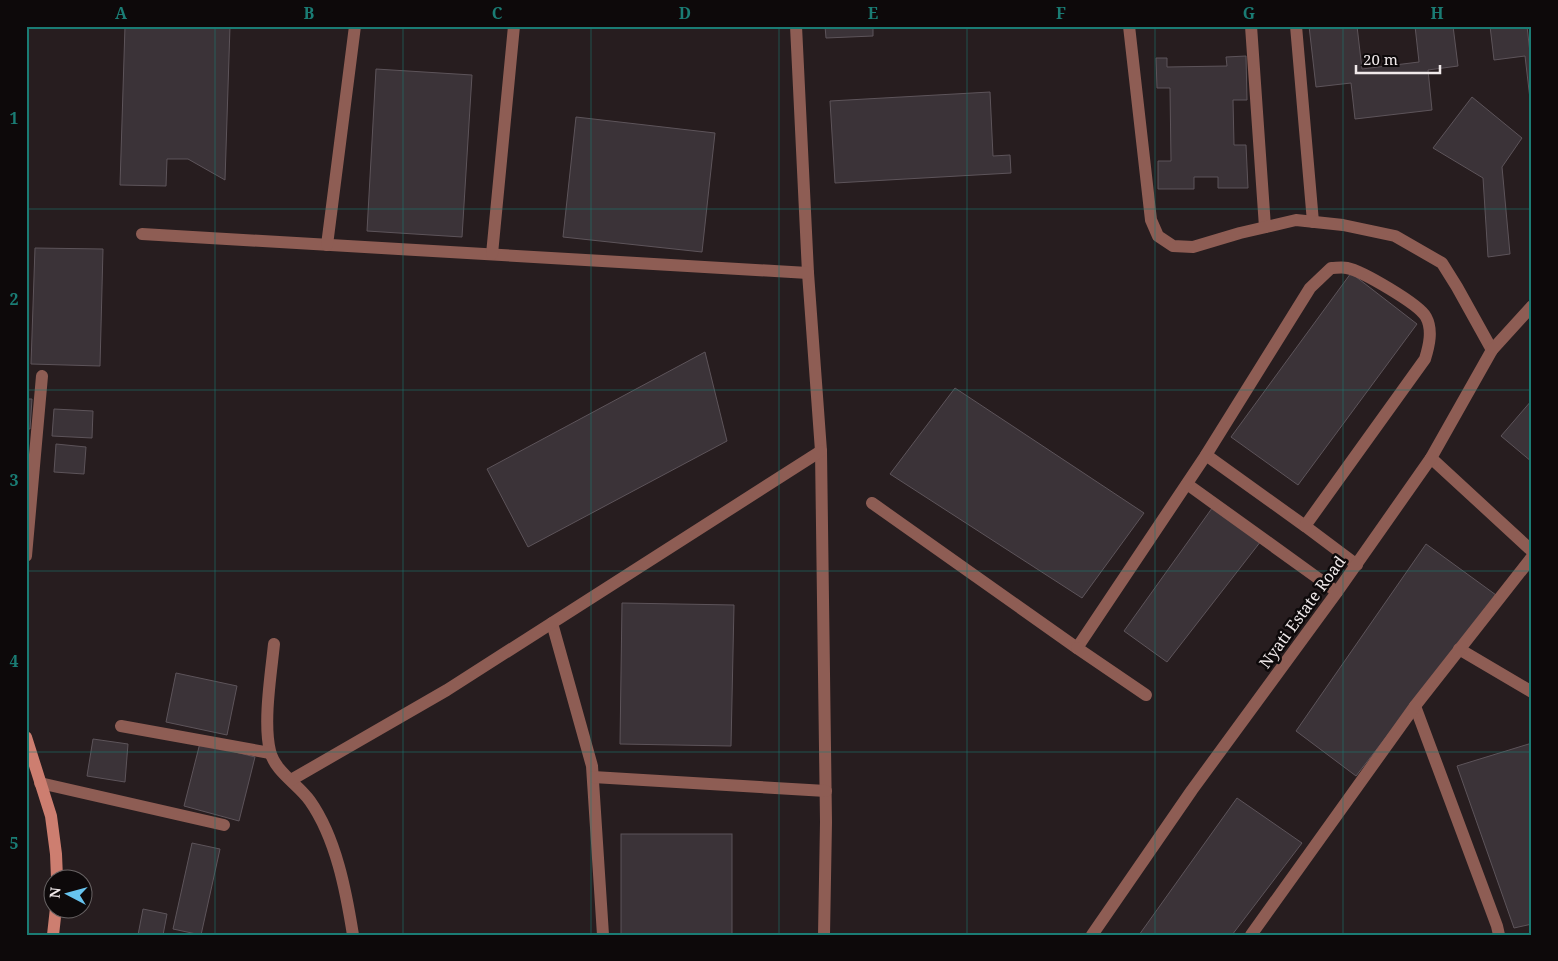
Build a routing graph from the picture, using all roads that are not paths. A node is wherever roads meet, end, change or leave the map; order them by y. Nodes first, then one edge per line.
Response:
1 (355, 26) edge
2 (514, 26) edge
3 (796, 26) edge
4 (1129, 26) edge
5 (1133, 26) edge
6 (1251, 26) edge
7 (1296, 26) edge
8 (1313, 222) junction
9 (1265, 227) junction
10 (142, 234) dead end
11 (326, 245) junction
12 (492, 254) junction
13 (808, 273) junction
14 (1532, 306) edge
15 (1492, 350) junction
16 (42, 376) dead end
17 (821, 450) junction
18 (1206, 455) junction
19 (1431, 458) junction
20 (1187, 484) junction
21 (872, 503) dead end
22 (1304, 526) junction
23 (1532, 551) edge
24 (26, 556) edge
25 (1532, 557) edge
26 (1357, 565) junction
27 (1337, 592) junction
28 (552, 623) junction
29 (274, 644) dead end
30 (1077, 648) junction
31 (1459, 649) junction
32 (1532, 692) edge
33 (1146, 695) dead end
34 (1415, 706) junction
35 (120, 726) dead end
36 (26, 737) edge
37 (270, 753) junction
38 (593, 777) junction
39 (290, 780) junction
40 (40, 783) junction
41 (826, 791) junction
42 (224, 825) dead end
43 (57, 868) edge
44 (55, 918) edge
45 (1098, 933) edge
46 (53, 935) edge
47 (353, 935) edge
48 (603, 935) edge
49 (824, 935) edge
50 (1252, 935) edge
51 (1499, 935) edge

1 - 11 street
2 - 12 street
3 - 13 street
4 - 5 street
4 - 9 street
6 - 9 street
7 - 8 street
8 - 9 street
8 - 15 street
10 - 11 street
11 - 12 street
12 - 13 street
13 - 17 street
14 - 15 street, Nyati Estate Road
15 - 19 street, Nyati Estate Road
16 - 24 street
17 - 28 street
17 - 41 street
18 - 20 street
18 - 22 street
18 - 22 street
19 - 23 street
19 - 26 street, Nyati Estate Road
20 - 27 street
20 - 30 street
21 - 30 street
22 - 26 street
25 - 31 street
26 - 27 street, Nyati Estate Road
27 - 45 street, Nyati Estate Road
28 - 38 street
28 - 39 street
29 - 37 street
30 - 33 street
31 - 32 street
31 - 34 street
34 - 50 street
34 - 51 street
35 - 37 street
36 - 40 main road
37 - 39 street
38 - 41 street
38 - 48 street
39 - 47 street
40 - 42 street
40 - 43 main road
41 - 49 street
44 - 46 main road

